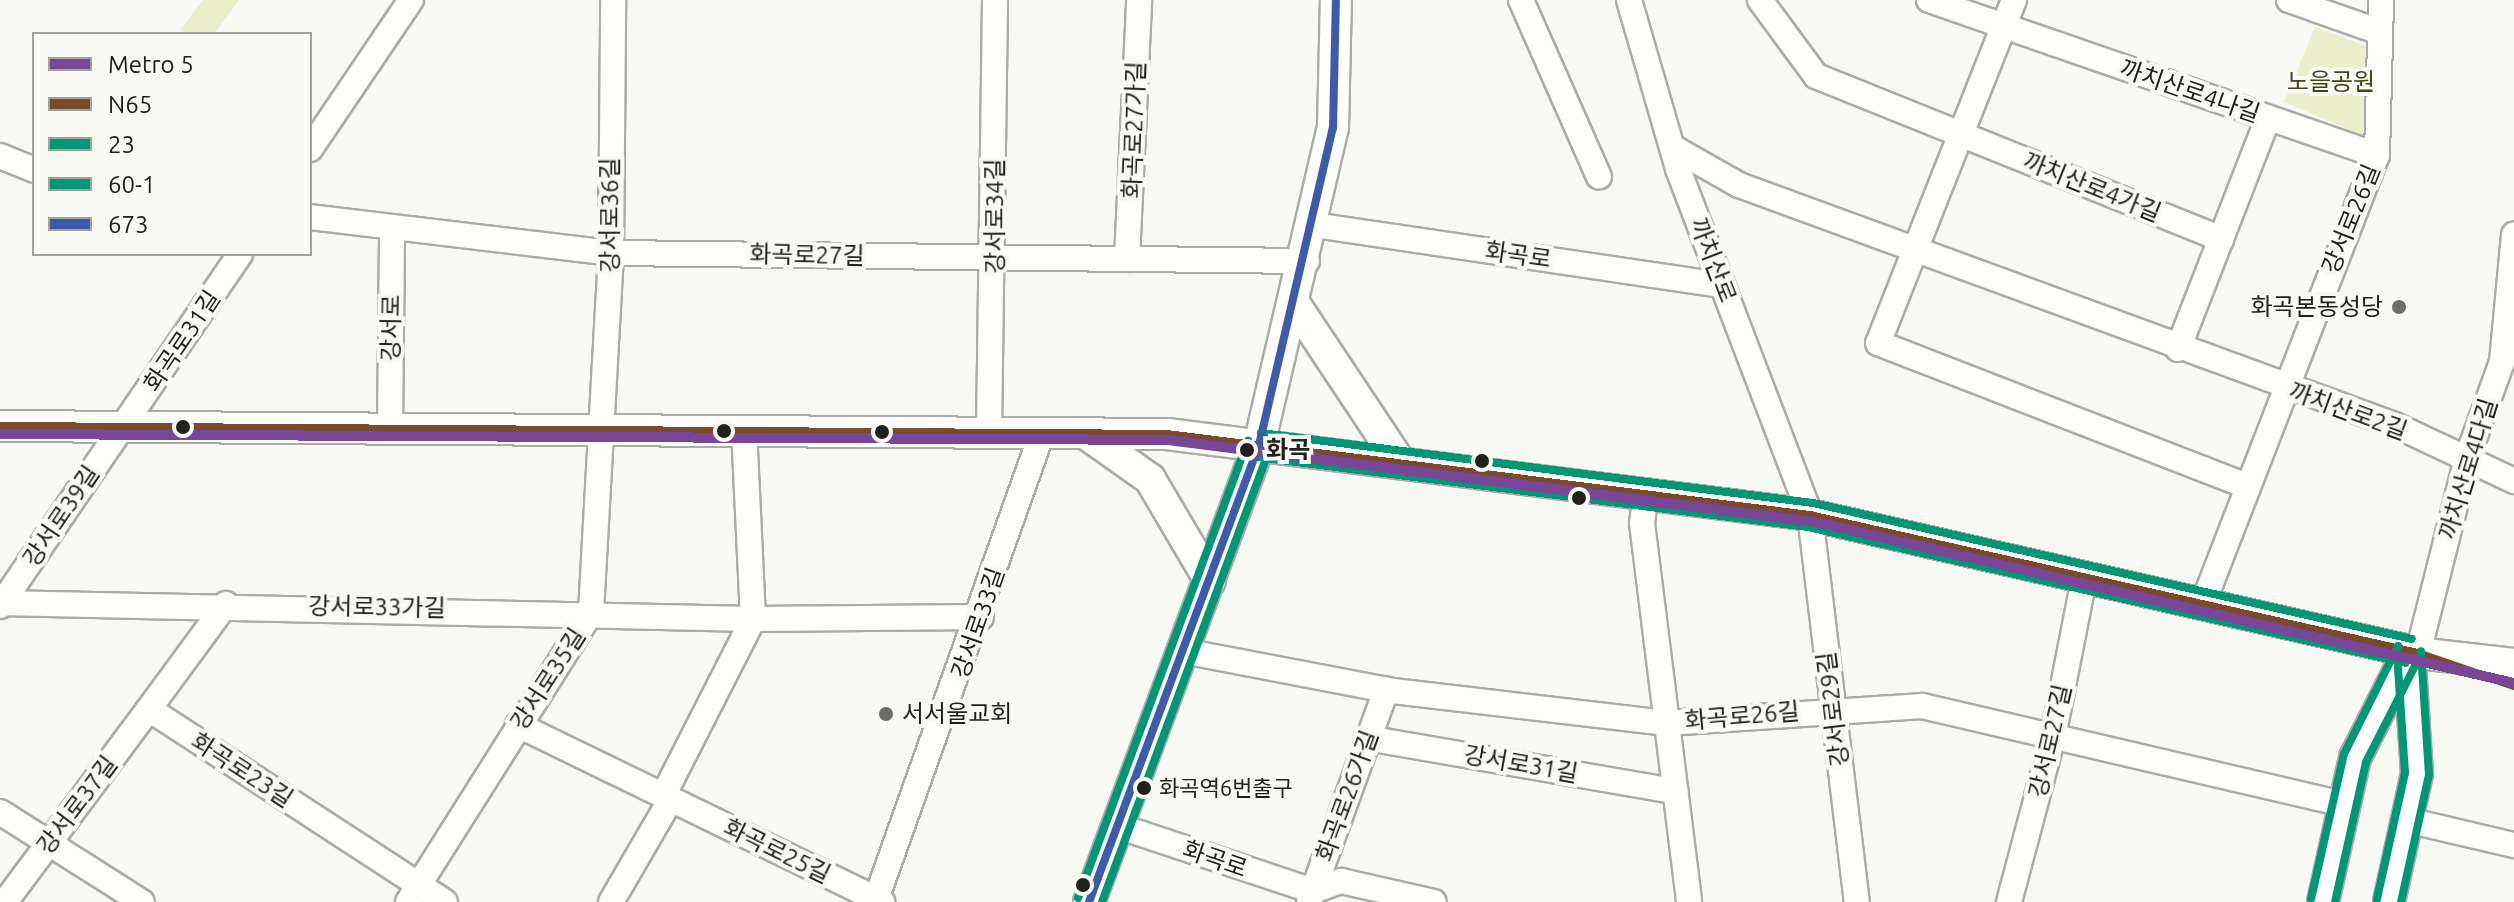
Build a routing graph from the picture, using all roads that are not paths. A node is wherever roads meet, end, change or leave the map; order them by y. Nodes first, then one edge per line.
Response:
1 (411, 0) edge
2 (613, 0) edge
3 (995, 0) edge
4 (1139, 0) edge
5 (1336, 0) edge
6 (1521, 0) edge
7 (1629, 0) edge
8 (1760, 0) edge
9 (1929, 0) edge
10 (2014, 0) edge
11 (2289, 0) edge
12 (2381, 0) edge
13 (2004, 28) junction
14 (2380, 32) junction
15 (2268, 118) junction
16 (1962, 134) junction
17 (312, 146) edge
18 (1672, 147) junction
19 (2377, 155) junction
20 (0, 156) edge
21 (32, 169) edge
22 (1599, 177) dead end
23 (312, 217) edge
24 (1314, 225) junction
25 (392, 227) junction
26 (2514, 235) edge
27 (2221, 239) junction
28 (1915, 251) junction
29 (611, 253) junction
30 (239, 256) edge
31 (995, 258) junction
32 (1127, 259) junction
33 (1307, 261) junction
34 (1722, 285) junction
35 (1296, 306) junction
36 (2178, 349) junction
37 (2283, 387) junction
38 (0, 426) edge
39 (123, 427) junction
40 (390, 429) junction
41 (604, 430) junction
42 (744, 431) junction
43 (989, 432) junction
44 (1042, 432) junction
45 (1085, 433) junction
46 (1259, 445) junction
47 (2467, 458) junction
48 (1399, 461) junction
49 (2514, 481) edge
50 (2247, 486) junction
51 (1646, 491) junction
52 (1810, 515) junction
53 (2084, 579) junction
54 (1210, 581) junction
55 (1, 604) edge
56 (226, 604) junction
57 (2202, 606) junction
58 (591, 612) junction
59 (981, 617) junction
60 (753, 619) junction
61 (1183, 651) junction
62 (2414, 652) junction
63 (2514, 664) edge
64 (2514, 686) edge
65 (1386, 690) junction
66 (1833, 707) junction
67 (149, 709) junction
68 (1667, 723) junction
69 (518, 725) junction
70 (2053, 737) junction
71 (1367, 738) junction
72 (1675, 791) junction
73 (667, 798) junction
74 (2344, 804) junction
75 (0, 812) edge
76 (2407, 820) junction
77 (1118, 826) junction
78 (49, 842) junction
79 (2514, 845) edge
80 (414, 893) edge
81 (1311, 897) edge
82 (878, 901) edge
83 (5, 902) edge
84 (142, 902) edge
85 (445, 902) edge
86 (611, 902) edge
87 (1089, 902) edge
88 (1434, 902) edge
89 (1689, 902) edge
90 (1857, 902) edge
91 (2009, 902) edge
92 (2323, 902) edge
93 (2389, 902) edge

1 - 17 street
2 - 29 street, 강서로36길
3 - 31 street, 강서로34길
4 - 32 street, 화곡로27가길
5 - 24 main road
6 - 22 street
7 - 18 street, 까치산로
8 - 16 street, 까치산로4가길
9 - 13 street, 까치산로4나길
10 - 13 street
11 - 14 street
12 - 14 street, 강서로26길
13 - 15 street, 까치산로4나길
13 - 16 street
14 - 19 street, 강서로26길
15 - 19 street, 까치산로4나길
15 - 27 street
16 - 27 street, 까치산로4가길
16 - 28 street
18 - 28 street, 까치산로2길
18 - 34 street, 까치산로
19 - 37 street, 강서로26길
20 - 21 street
23 - 25 street, 화곡로27길
24 - 33 main road
24 - 34 street, 화곡로
25 - 29 street, 화곡로27길
25 - 40 street, 강서로
26 - 47 street, 까치산로4다길
27 - 36 street
28 - 36 street, 까치산로2길
28 - 50 street
29 - 31 street, 화곡로27길
29 - 41 street, 강서로36길
30 - 39 street, 화곡로31길
31 - 32 street, 화곡로27길
31 - 43 street, 강서로34길
32 - 33 street, 화곡로27길
33 - 35 main road
34 - 52 street, 까치산로
35 - 46 main road
35 - 48 main road
36 - 37 street, 까치산로2길
37 - 47 street, 까치산로2길
37 - 50 street, 강서로26길
38 - 39 main road
39 - 40 main road
39 - 55 street, 강서로39길
40 - 41 main road
41 - 42 main road
41 - 58 street, 강서로35길
42 - 43 main road
42 - 60 street
43 - 44 main road
44 - 45 main road
44 - 59 street, 강서로33길
45 - 46 main road
45 - 54 main road
46 - 48 main road
46 - 54 main road
47 - 49 street, 까치산로2길
47 - 62 street, 까치산로4다길
48 - 51 main road
50 - 57 street, 강서로26길
51 - 52 main road
51 - 68 street
52 - 53 main road
52 - 66 street, 강서로29길
53 - 57 main road
53 - 70 street, 강서로27길
54 - 61 main road
55 - 56 street, 강서로33가길
56 - 58 street, 강서로33가길
56 - 67 street
57 - 62 main road
58 - 60 street, 강서로33가길
58 - 69 street, 강서로35길
59 - 60 street, 강서로33가길
59 - 82 street, 강서로33길
60 - 73 street
61 - 65 street, 화곡로26길
61 - 77 main road
62 - 63 main road
62 - 64 main road
62 - 74 main road
62 - 76 main road
65 - 68 street, 화곡로26길
65 - 71 street, 화곡로26가길
66 - 68 street, 화곡로26길
66 - 70 street, 화곡로26길
66 - 90 street, 강서로29길
67 - 78 street, 강서로37길
67 - 80 street, 화곡로23길
68 - 72 street
69 - 73 street, 화곡로25길
69 - 80 street, 강서로35길
70 - 74 street, 화곡로26길
70 - 91 street, 강서로27길
71 - 72 street, 강서로31길
71 - 81 street, 화곡로26가길
72 - 89 street
73 - 82 street, 화곡로25길
73 - 86 street
74 - 92 main road
75 - 78 street
76 - 79 street
76 - 93 main road
77 - 81 street, 화곡로
77 - 87 main road
78 - 83 street, 강서로37길
78 - 84 street
80 - 85 street, 화곡로23길
81 - 88 street

